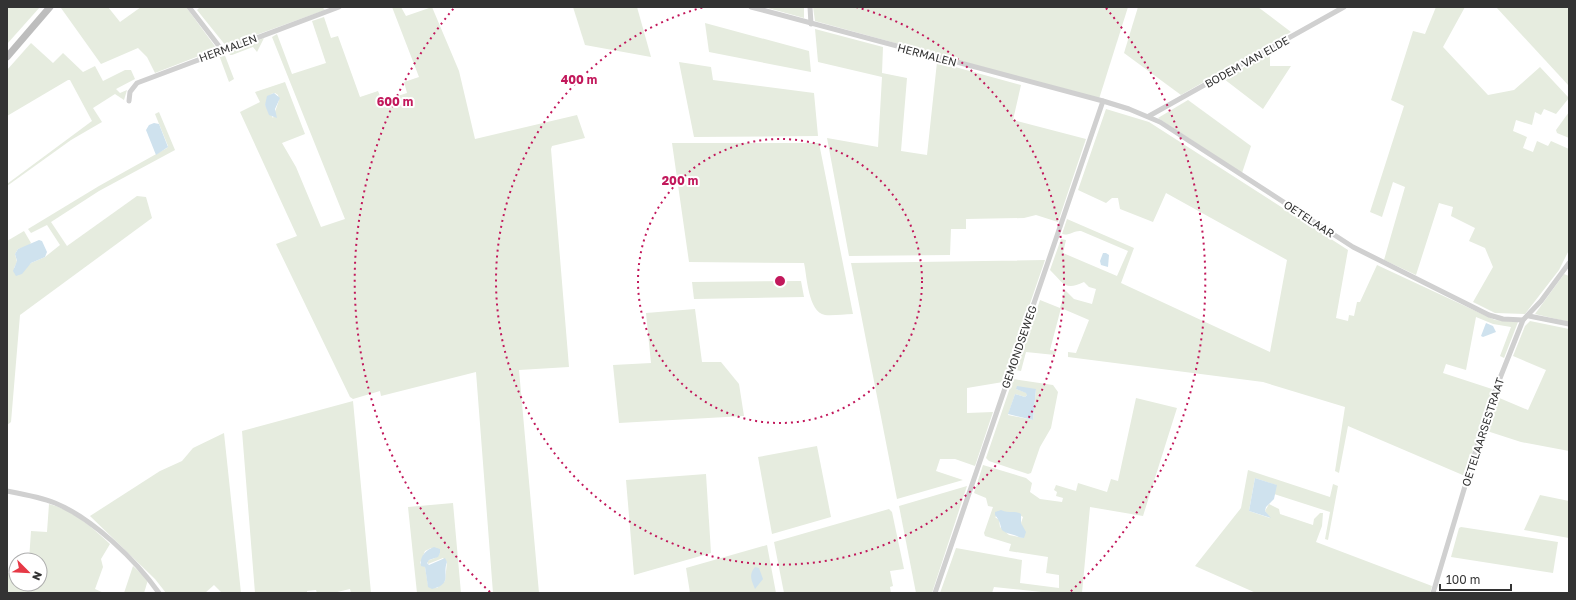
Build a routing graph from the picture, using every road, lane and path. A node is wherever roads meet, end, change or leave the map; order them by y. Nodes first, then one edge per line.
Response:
1 (50, 7) edge
2 (189, 7) edge
3 (339, 7) edge
4 (751, 7) edge
5 (810, 7) edge
6 (1344, 7) edge
7 (811, 24) junction
8 (222, 50) junction
9 (7, 57) edge
10 (129, 101) dead end
11 (1103, 101) junction
12 (1149, 116) junction
13 (1569, 263) edge
14 (1529, 316) junction
15 (1523, 320) junction
16 (1569, 324) edge
17 (7, 491) edge
18 (159, 593) edge
19 (935, 593) edge
20 (1433, 593) edge

1 - 9 main road
2 - 8 street
3 - 8 street, HERMALEN
4 - 7 street, HERMALEN
5 - 7 street
6 - 12 street, BODEM VAN ELDE
7 - 11 street, HERMALEN
8 - 10 street, HERMALEN
11 - 12 street, OETELAAR
11 - 19 street, GEMONDSEWEG
12 - 15 street, OETELAAR
13 - 14 street
14 - 15 street
14 - 16 street
15 - 20 street, OETELAARSESTRAAT
17 - 18 street

